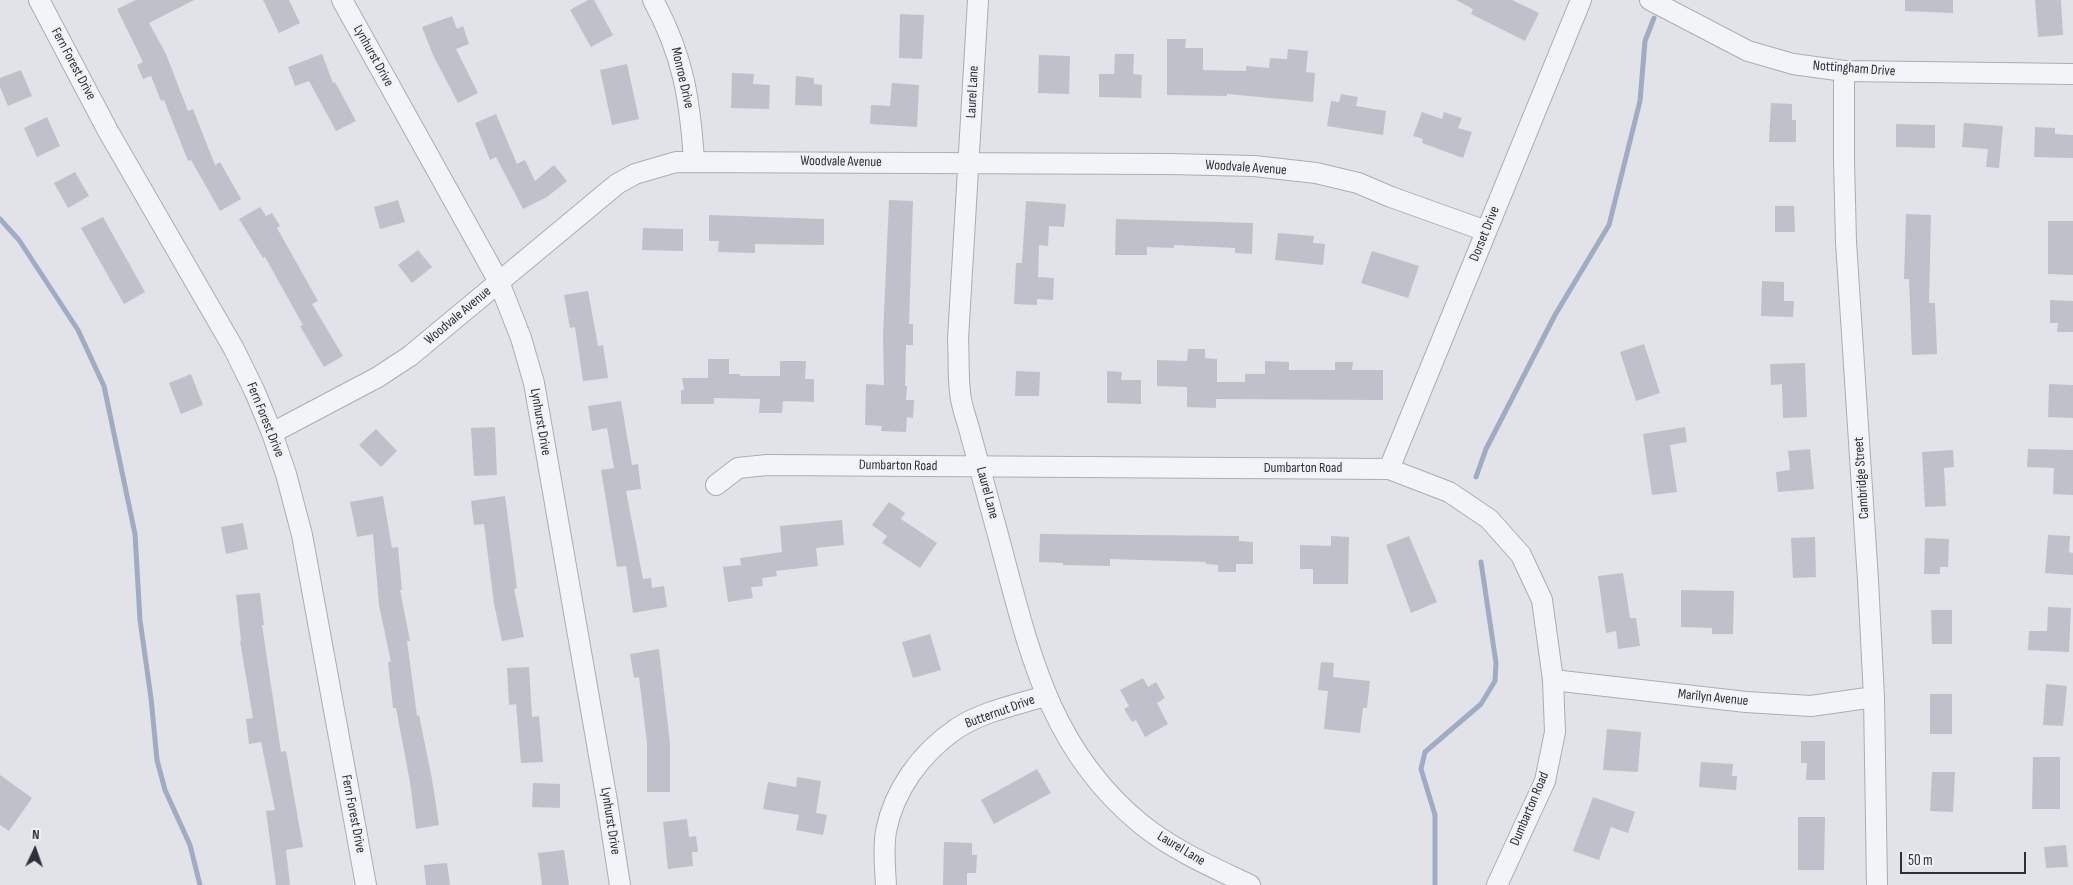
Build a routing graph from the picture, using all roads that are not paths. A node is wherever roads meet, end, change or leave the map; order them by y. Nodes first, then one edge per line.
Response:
1 (39, 0) edge
2 (342, 0) edge
3 (653, 0) edge
4 (978, 0) edge
5 (1581, 0) edge
6 (1650, 0) edge
7 (1844, 71) junction
8 (2073, 74) edge
9 (694, 161) junction
10 (969, 164) junction
11 (1486, 231) junction
12 (499, 282) junction
13 (272, 433) junction
14 (980, 467) junction
15 (1389, 469) junction
16 (716, 485) dead end
17 (1553, 680) junction
18 (1045, 696) junction
19 (1874, 697) junction
20 (366, 885) edge
21 (620, 885) edge
22 (886, 885) edge
23 (1250, 885) edge
24 (1497, 885) edge
25 (1877, 885) edge

1 - 13 street, Fern Forest Drive
2 - 12 street, Lynhurst Drive
3 - 9 street, Monroe Drive
4 - 10 street, Laurel Lane
5 - 11 street, Dorset Drive
6 - 7 street, Nottingham Drive
7 - 8 street, Nottingham Drive
7 - 19 street, Cambridge Street
9 - 10 street, Woodvale Avenue
9 - 12 street, Woodvale Avenue
10 - 11 street, Woodvale Avenue
10 - 14 street, Laurel Lane
11 - 15 street, Dorset Drive
12 - 13 street, Woodvale Avenue
12 - 21 street, Lynhurst Drive
13 - 20 street, Fern Forest Drive
14 - 15 street, Dumbarton Road
14 - 16 street, Dumbarton Road
14 - 18 street, Laurel Lane
15 - 17 street, Dumbarton Road
17 - 19 street, Marilyn Avenue
17 - 24 street, Dumbarton Road
18 - 22 street, Butternut Drive
18 - 23 street, Laurel Lane
19 - 25 street, Cambridge Street

